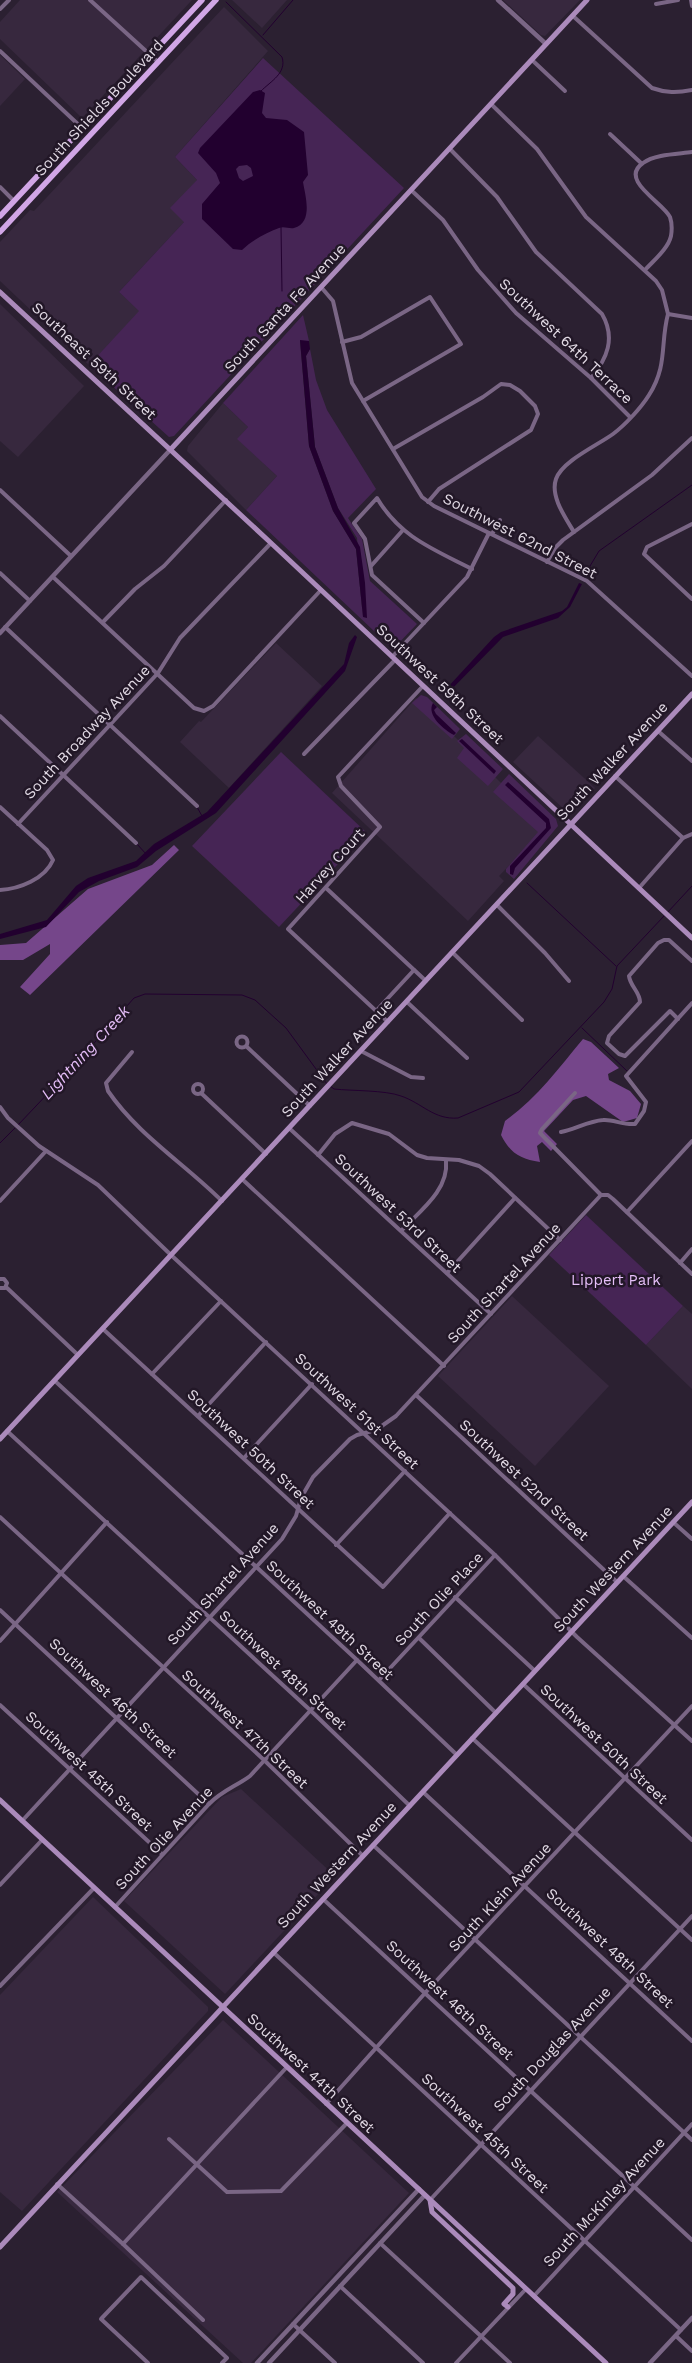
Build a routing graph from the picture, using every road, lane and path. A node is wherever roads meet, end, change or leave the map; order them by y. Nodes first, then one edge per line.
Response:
1 (9, 0) edge
2 (90, 0) edge
3 (202, 0) edge
4 (216, 0) edge
5 (498, 0) edge
6 (587, 0) edge
7 (678, 0) edge
8 (691, 0) edge
9 (656, 4) dead end
10 (692, 6) edge
11 (0, 9) edge
12 (572, 16) junction
13 (546, 44) junction
14 (0, 51) edge
15 (150, 55) junction
16 (532, 60) junction
17 (158, 62) junction
18 (692, 90) edge
19 (565, 91) dead end
20 (490, 104) junction
21 (82, 128) junction
22 (610, 134) dead end
23 (450, 149) junction
24 (692, 152) edge
25 (57, 155) junction
26 (65, 163) junction
27 (641, 163) junction
28 (0, 187) edge
29 (411, 190) junction
30 (14, 201) junction
31 (0, 216) edge
32 (0, 232) edge
33 (645, 270) junction
34 (321, 287) junction
35 (0, 292) edge
36 (668, 314) junction
37 (692, 318) edge
38 (342, 342) junction
39 (591, 378) junction
40 (363, 401) junction
41 (630, 417) junction
42 (692, 438) edge
43 (171, 449) junction
44 (393, 449) junction
45 (0, 490) edge
46 (226, 500) junction
47 (428, 502) junction
48 (500, 520) dead end
49 (692, 524) edge
50 (404, 530) junction
51 (574, 532) junction
52 (491, 534) junction
53 (271, 543) junction
54 (71, 556) junction
55 (547, 562) junction
56 (370, 566) junction
57 (472, 568) junction
58 (0, 573) edge
59 (53, 576) junction
60 (320, 590) junction
61 (692, 600) edge
62 (30, 601) junction
63 (103, 622) junction
64 (424, 623) junction
65 (5, 627) junction
66 (0, 633) edge
67 (394, 658) junction
68 (158, 674) junction
69 (692, 676) edge
70 (423, 686) junction
71 (692, 694) edge
72 (0, 716) edge
73 (112, 725) junction
74 (658, 731) junction
75 (304, 754) dead end
76 (692, 761) edge
77 (64, 774) junction
78 (615, 776) junction
79 (197, 806) dead end
80 (0, 808) edge
81 (18, 824) junction
82 (570, 824) junction
83 (692, 834) edge
84 (684, 838) junction
85 (136, 843) dead end
86 (326, 888) junction
87 (639, 888) junction
88 (0, 890) edge
89 (496, 905) junction
90 (692, 938) edge
91 (452, 953) junction
92 (692, 961) edge
93 (414, 970) junction
94 (426, 981) junction
95 (569, 981) dead end
96 (407, 1002) junction
97 (692, 1003) edge
98 (376, 1011) junction
99 (678, 1018) junction
100 (522, 1020) dead end
101 (388, 1022) junction
102 (246, 1046) dead end
103 (361, 1051) junction
104 (132, 1052) dead end
105 (467, 1058) dead end
106 (423, 1078) dead end
107 (201, 1093) dead end
108 (575, 1093) dead end
109 (310, 1106) junction
110 (0, 1107) edge
111 (289, 1128) junction
112 (561, 1132) dead end
113 (692, 1141) edge
114 (46, 1151) junction
115 (266, 1154) junction
116 (318, 1155) junction
117 (446, 1161) junction
118 (242, 1179) junction
119 (601, 1195) junction
120 (515, 1198) junction
121 (0, 1201) edge
122 (222, 1201) junction
123 (627, 1212) junction
124 (402, 1230) junction
125 (560, 1240) junction
126 (692, 1249) edge
127 (171, 1256) junction
128 (680, 1262) junction
129 (447, 1273) junction
130 (692, 1274) edge
131 (0, 1279) edge
132 (6, 1287) junction
133 (0, 1288) edge
134 (221, 1301) junction
135 (491, 1314) junction
136 (103, 1329) junction
137 (266, 1342) junction
138 (78, 1355) junction
139 (444, 1366) junction
140 (152, 1374) junction
141 (55, 1380) junction
142 (312, 1384) junction
143 (416, 1395) junction
144 (198, 1416) junction
145 (7, 1431) junction
146 (364, 1432) junction
147 (0, 1439) edge
148 (244, 1458) junction
149 (405, 1471) junction
150 (692, 1502) edge
151 (299, 1509) junction
152 (450, 1514) junction
153 (0, 1518) edge
154 (107, 1522) junction
155 (673, 1522) junction
156 (692, 1539) edge
157 (336, 1545) junction
158 (495, 1555) junction
159 (256, 1566) junction
160 (61, 1573) junction
161 (623, 1576) junction
162 (617, 1582) junction
163 (455, 1597) junction
164 (0, 1610) edge
165 (209, 1617) junction
166 (16, 1624) junction
167 (572, 1631) junction
168 (419, 1638) junction
169 (692, 1638) edge
170 (0, 1640) edge
171 (357, 1660) junction
172 (162, 1667) junction
173 (535, 1671) junction
174 (379, 1680) junction
175 (523, 1684) junction
176 (0, 1704) edge
177 (692, 1706) edge
178 (310, 1710) junction
179 (496, 1713) junction
180 (116, 1717) junction
181 (675, 1725) junction
182 (472, 1738) junction
183 (692, 1741) edge
184 (457, 1755) junction
185 (264, 1760) junction
186 (69, 1768) junction
187 (625, 1778) junction
188 (423, 1792) junction
189 (0, 1800) edge
190 (209, 1804) junction
191 (410, 1806) junction
192 (22, 1820) junction
193 (575, 1832) junction
194 (42, 1840) junction
195 (692, 1840) edge
196 (373, 1845) junction
197 (162, 1854) junction
198 (363, 1856) junction
199 (0, 1885) edge
200 (526, 1885) junction
201 (94, 1888) junction
202 (323, 1899) junction
203 (115, 1907) junction
204 (692, 1916) edge
205 (680, 1929) junction
206 (476, 1940) junction
207 (692, 1940) edge
208 (273, 1952) junction
209 (2, 1980) edge
210 (630, 1983) junction
211 (0, 1986) edge
212 (426, 1992) junction
213 (223, 2008) junction
214 (580, 2035) junction
215 (692, 2041) edge
216 (377, 2048) junction
217 (287, 2067) junction
218 (530, 2090) junction
219 (326, 2104) junction
220 (347, 2123) junction
221 (692, 2124) edge
222 (684, 2133) junction
223 (169, 2139) dead end
224 (692, 2140) edge
225 (481, 2145) junction
226 (196, 2165) junction
227 (57, 2184) junction
228 (634, 2187) junction
229 (419, 2189) junction
230 (425, 2195) junction
231 (430, 2200) junction
232 (585, 2240) junction
233 (692, 2240) edge
234 (1, 2244) edge
235 (122, 2244) junction
236 (380, 2244) junction
237 (340, 2286) junction
238 (526, 2288) junction
239 (534, 2296) junction
240 (506, 2306) junction
241 (692, 2318) edge
242 (203, 2320) dead end
243 (293, 2324) junction
244 (300, 2330) junction
245 (681, 2330) junction
246 (676, 2336) junction
247 (481, 2337) junction
248 (692, 2351) edge
249 (148, 2363) edge
250 (222, 2363) edge
251 (258, 2363) edge
252 (269, 2363) edge
253 (335, 2363) edge
254 (423, 2363) edge
255 (456, 2363) edge
256 (510, 2363) edge
257 (606, 2363) edge
258 (650, 2363) edge

1 - 11 street
2 - 15 street
3 - 15 main road, South Shields Boulevard
4 - 17 main road, South Shields Boulevard
5 - 13 street
6 - 12 main road, South Santa Fe Avenue
7 - 9 street
8 - 10 street
12 - 13 main road, South Santa Fe Avenue
12 - 18 street
13 - 16 main road, South Santa Fe Avenue
14 - 21 street
15 - 17 street
15 - 21 main road, South Shields Boulevard
16 - 19 street
16 - 20 main road, South Santa Fe Avenue
17 - 26 main road, South Shields Boulevard
20 - 23 main road, South Santa Fe Avenue
20 - 33 street
21 - 25 main road, South Shields Boulevard
22 - 27 street
23 - 29 main road, South Santa Fe Avenue
23 - 39 street
24 - 27 street
25 - 26 main road
25 - 30 main road, South Shields Boulevard
26 - 32 main road, South Shields Boulevard
27 - 33 street
28 - 30 street
29 - 34 main road, South Santa Fe Avenue
29 - 39 street, Southwest 64th Terrace
30 - 31 main road, South Shields Boulevard
33 - 36 street
34 - 38 street, Southwest 62nd Street
34 - 43 main road, South Santa Fe Avenue
35 - 43 main road, Southeast 59th Street
36 - 37 street
36 - 41 street
38 - 40 street, Southwest 62nd Street
38 - 40 street
39 - 41 street, Southwest 64th Terrace
40 - 44 street, Southwest 62nd Street
41 - 51 street
42 - 51 street
43 - 46 main road, Southwest 59th Street
43 - 54 street, South Santa Fe Avenue
44 - 47 street, Southwest 62nd Street
44 - 47 street
45 - 54 street
46 - 53 main road, Southwest 59th Street
46 - 63 street
47 - 52 street, Southwest 62nd Street
48 - 52 street
49 - 61 street
50 - 56 street
50 - 56 street
50 - 57 street
51 - 55 street
52 - 55 street, Southwest 62nd Street
52 - 57 street
53 - 60 main road, Southwest 59th Street
53 - 68 street, South Broadway Avenue
54 - 59 street, South Santa Fe Avenue
55 - 69 street, Southwest 62nd Street
56 - 64 street
57 - 64 street
58 - 62 street
59 - 62 street, South Santa Fe Avenue
59 - 63 street
60 - 67 main road, Southwest 59th Street
60 - 68 street
62 - 65 street, South Santa Fe Avenue
63 - 68 street
64 - 67 street
65 - 66 street, South Santa Fe Avenue
65 - 73 street
67 - 70 main road, Southwest 59th Street
67 - 75 street
68 - 73 street, South Broadway Avenue
70 - 82 main road, Southwest 59th Street
70 - 86 street, Harvey Court
71 - 74 main road, South Walker Avenue
72 - 77 street
73 - 77 street, South Broadway Avenue
73 - 79 street
74 - 76 street
74 - 78 main road, South Walker Avenue
77 - 81 street, South Broadway Avenue
77 - 85 street
78 - 82 main road, South Walker Avenue
78 - 84 street
80 - 81 street
81 - 88 street
82 - 87 main road, Southwest 59th Street
82 - 89 main road, South Walker Avenue
83 - 84 street
84 - 87 street
86 - 93 street
86 - 98 street, Harvey Court
87 - 90 main road, Southwest 59th Street
89 - 91 main road, South Walker Avenue
89 - 95 street
91 - 94 main road, South Walker Avenue
91 - 100 street
92 - 99 street
93 - 94 street
93 - 98 street
94 - 96 main road, South Walker Avenue
96 - 101 main road, South Walker Avenue
96 - 105 street
97 - 99 street
98 - 101 street
99 - 112 street
101 - 103 main road, South Walker Avenue
102 - 109 street
103 - 106 street
103 - 109 main road, South Walker Avenue
104 - 122 street
107 - 115 street
108 - 119 street
109 - 111 main road, South Walker Avenue
110 - 114 street, Southwest 51st Street
111 - 115 main road, South Walker Avenue
111 - 116 street, Southwest 53rd Street
113 - 123 street
114 - 121 street
114 - 127 street, Southwest 51st Street
115 - 118 main road, South Walker Avenue
116 - 117 street
116 - 124 street, Southwest 53rd Street
117 - 120 street
117 - 124 street
118 - 122 main road, South Walker Avenue
118 - 139 street
119 - 123 street
119 - 125 street, South Shartel Avenue
120 - 125 street
120 - 129 street
122 - 127 main road, South Walker Avenue
123 - 128 street
124 - 129 street, Southwest 53rd Street
125 - 135 street, South Shartel Avenue
126 - 128 street
127 - 134 street, Southwest 51st Street
127 - 136 main road, South Walker Avenue
128 - 130 street
129 - 135 street, Southwest 53rd Street
131 - 132 street
132 - 133 street
132 - 138 street
134 - 137 street, Southwest 51st Street
134 - 140 street
135 - 139 street, South Shartel Avenue
136 - 138 main road, South Walker Avenue
136 - 140 street, Southwest 50th Street
137 - 142 street, Southwest 51st Street
137 - 144 street
138 - 141 main road, South Walker Avenue
139 - 143 street, South Shartel Avenue
140 - 144 street, Southwest 50th Street
141 - 145 main road, South Walker Avenue
141 - 159 street, Southwest 49th Street
142 - 146 street, Southwest 51st Street
142 - 148 street
143 - 146 street, South Shartel Avenue
143 - 162 street, Southwest 52nd Street
144 - 148 street, Southwest 50th Street
145 - 147 main road, South Walker Avenue
145 - 154 street, Southwest 48th Street
146 - 149 street, Southwest 51st Street
146 - 151 street, South Shartel Avenue
148 - 151 street, Southwest 50th Street
149 - 152 street, Southwest 51st Street
149 - 157 street
150 - 155 main road, South Western Avenue
151 - 157 street, Southwest 50th Street
151 - 159 street, South Shartel Avenue
152 - 157 street, Southwest 50th Street
152 - 158 street, Southwest 51st Street
153 - 160 street, Southwest 47th Street
154 - 160 street
154 - 165 street, Southwest 48th Street
155 - 156 street
155 - 161 main road, South Western Avenue
158 - 163 street, South Olie Place
158 - 167 street, Southwest 51st Street
159 - 165 street, South Shartel Avenue
159 - 171 street, Southwest 49th Street
160 - 166 street
160 - 172 street, Southwest 47th Street
161 - 162 main road, South Western Avenue
161 - 169 street
162 - 167 main road, South Western Avenue
163 - 168 street, South Olie Place
163 - 173 street
164 - 166 street, Southwest 46th Street
165 - 172 street, South Shartel Avenue
165 - 178 street, Southwest 48th Street
166 - 170 street
166 - 180 street, Southwest 46th Street
167 - 173 main road, South Western Avenue
167 - 181 street, Southwest 51st Street
168 - 174 street, South Olie Place
168 - 179 street
171 - 174 street, Southwest 49th Street
171 - 178 street, South Olie Avenue
172 - 180 street, South Shartel Avenue
172 - 185 street, Southwest 47th Street
173 - 175 main road, South Western Avenue
174 - 184 street, Southwest 49th Street
175 - 179 main road, South Western Avenue
175 - 187 street, Southwest 50th Street
176 - 186 street, Southwest 45th Street
177 - 181 street, South Klein Avenue
178 - 185 street, South Olie Avenue
178 - 191 street, Southwest 48th Street
179 - 182 main road, South Western Avenue
180 - 186 street, South Shartel Avenue
180 - 190 street, Southwest 46th Street
181 - 183 street, Southwest 51st Street
181 - 187 street, South Klein Avenue
182 - 184 main road, South Western Avenue
182 - 193 street
184 - 188 main road, South Western Avenue
185 - 190 street, South Olie Avenue
185 - 198 street, Southwest 47th Street
186 - 192 street, South Shartel Avenue
186 - 197 street, Southwest 45th Street
187 - 193 street, South Klein Avenue
187 - 195 street, Southwest 50th Street
188 - 191 main road, South Western Avenue
188 - 200 street, Southwest 48th Street
189 - 192 main road, Southwest 44th Street
190 - 197 street, South Olie Avenue
191 - 196 main road, South Western Avenue
192 - 194 main road, Southwest 44th Street
193 - 200 street, South Klein Avenue
193 - 205 street
194 - 199 street
194 - 201 main road, Southwest 44th Street
196 - 198 main road, South Western Avenue
196 - 206 street
197 - 203 street, South Olie Avenue
198 - 202 main road, South Western Avenue
200 - 206 street, South Klein Avenue
200 - 210 street, Southwest 48th Street
201 - 203 main road, Southwest 44th Street
201 - 209 street, South Olie Avenue
202 - 208 main road, South Western Avenue
202 - 212 street, Southwest 46th Street
203 - 213 main road, Southwest 44th Street
204 - 205 street, South Douglas Avenue
205 - 207 street
205 - 210 street, South Douglas Avenue
206 - 212 street, South Klein Avenue
206 - 214 street
208 - 213 main road, South Western Avenue
208 - 216 street, Southwest 45th Street
209 - 211 street, South Olie Avenue
210 - 214 street, South Douglas Avenue
210 - 215 street, Southwest 48th Street
212 - 216 street, South Klein Avenue
212 - 218 street, Southwest 46th Street
213 - 217 main road, Southwest 44th Street
213 - 227 main road, South Western Avenue
214 - 218 street, South Douglas Avenue
214 - 222 street
216 - 219 street, South Klein Avenue
216 - 225 street, Southwest 45th Street
217 - 219 main road, Southwest 44th Street
217 - 226 street
218 - 225 street, South Douglas Avenue
218 - 228 street, Southwest 46th Street
219 - 220 main road, Southwest 44th Street
220 - 226 street
220 - 229 main road, Southwest 44th Street
221 - 222 street, South McKinley Avenue
222 - 224 street
222 - 228 street, South McKinley Avenue
223 - 226 street
225 - 231 street, South Douglas Avenue
225 - 232 street, Southwest 45th Street
226 - 235 street
227 - 234 main road, South Western Avenue
227 - 235 street
228 - 232 street, South McKinley Avenue
228 - 233 street, Southwest 46th Street
229 - 230 main road, Southwest 44th Street
229 - 243 street
230 - 231 main road, Southwest 44th Street
230 - 236 street
231 - 238 main road, Southwest 44th Street
231 - 240 main road
232 - 239 street, South McKinley Avenue
232 - 245 street, Southwest 45th Street
235 - 242 street
236 - 237 street
236 - 247 street
237 - 244 street
237 - 254 street
238 - 239 main road, Southwest 44th Street
238 - 240 street
239 - 257 main road, Southwest 44th Street
240 - 247 street
241 - 245 street
243 - 244 street
243 - 251 street
244 - 252 street
244 - 253 street
245 - 246 street
246 - 248 street
246 - 258 street
247 - 255 street
247 - 256 street
249 - 250 street

